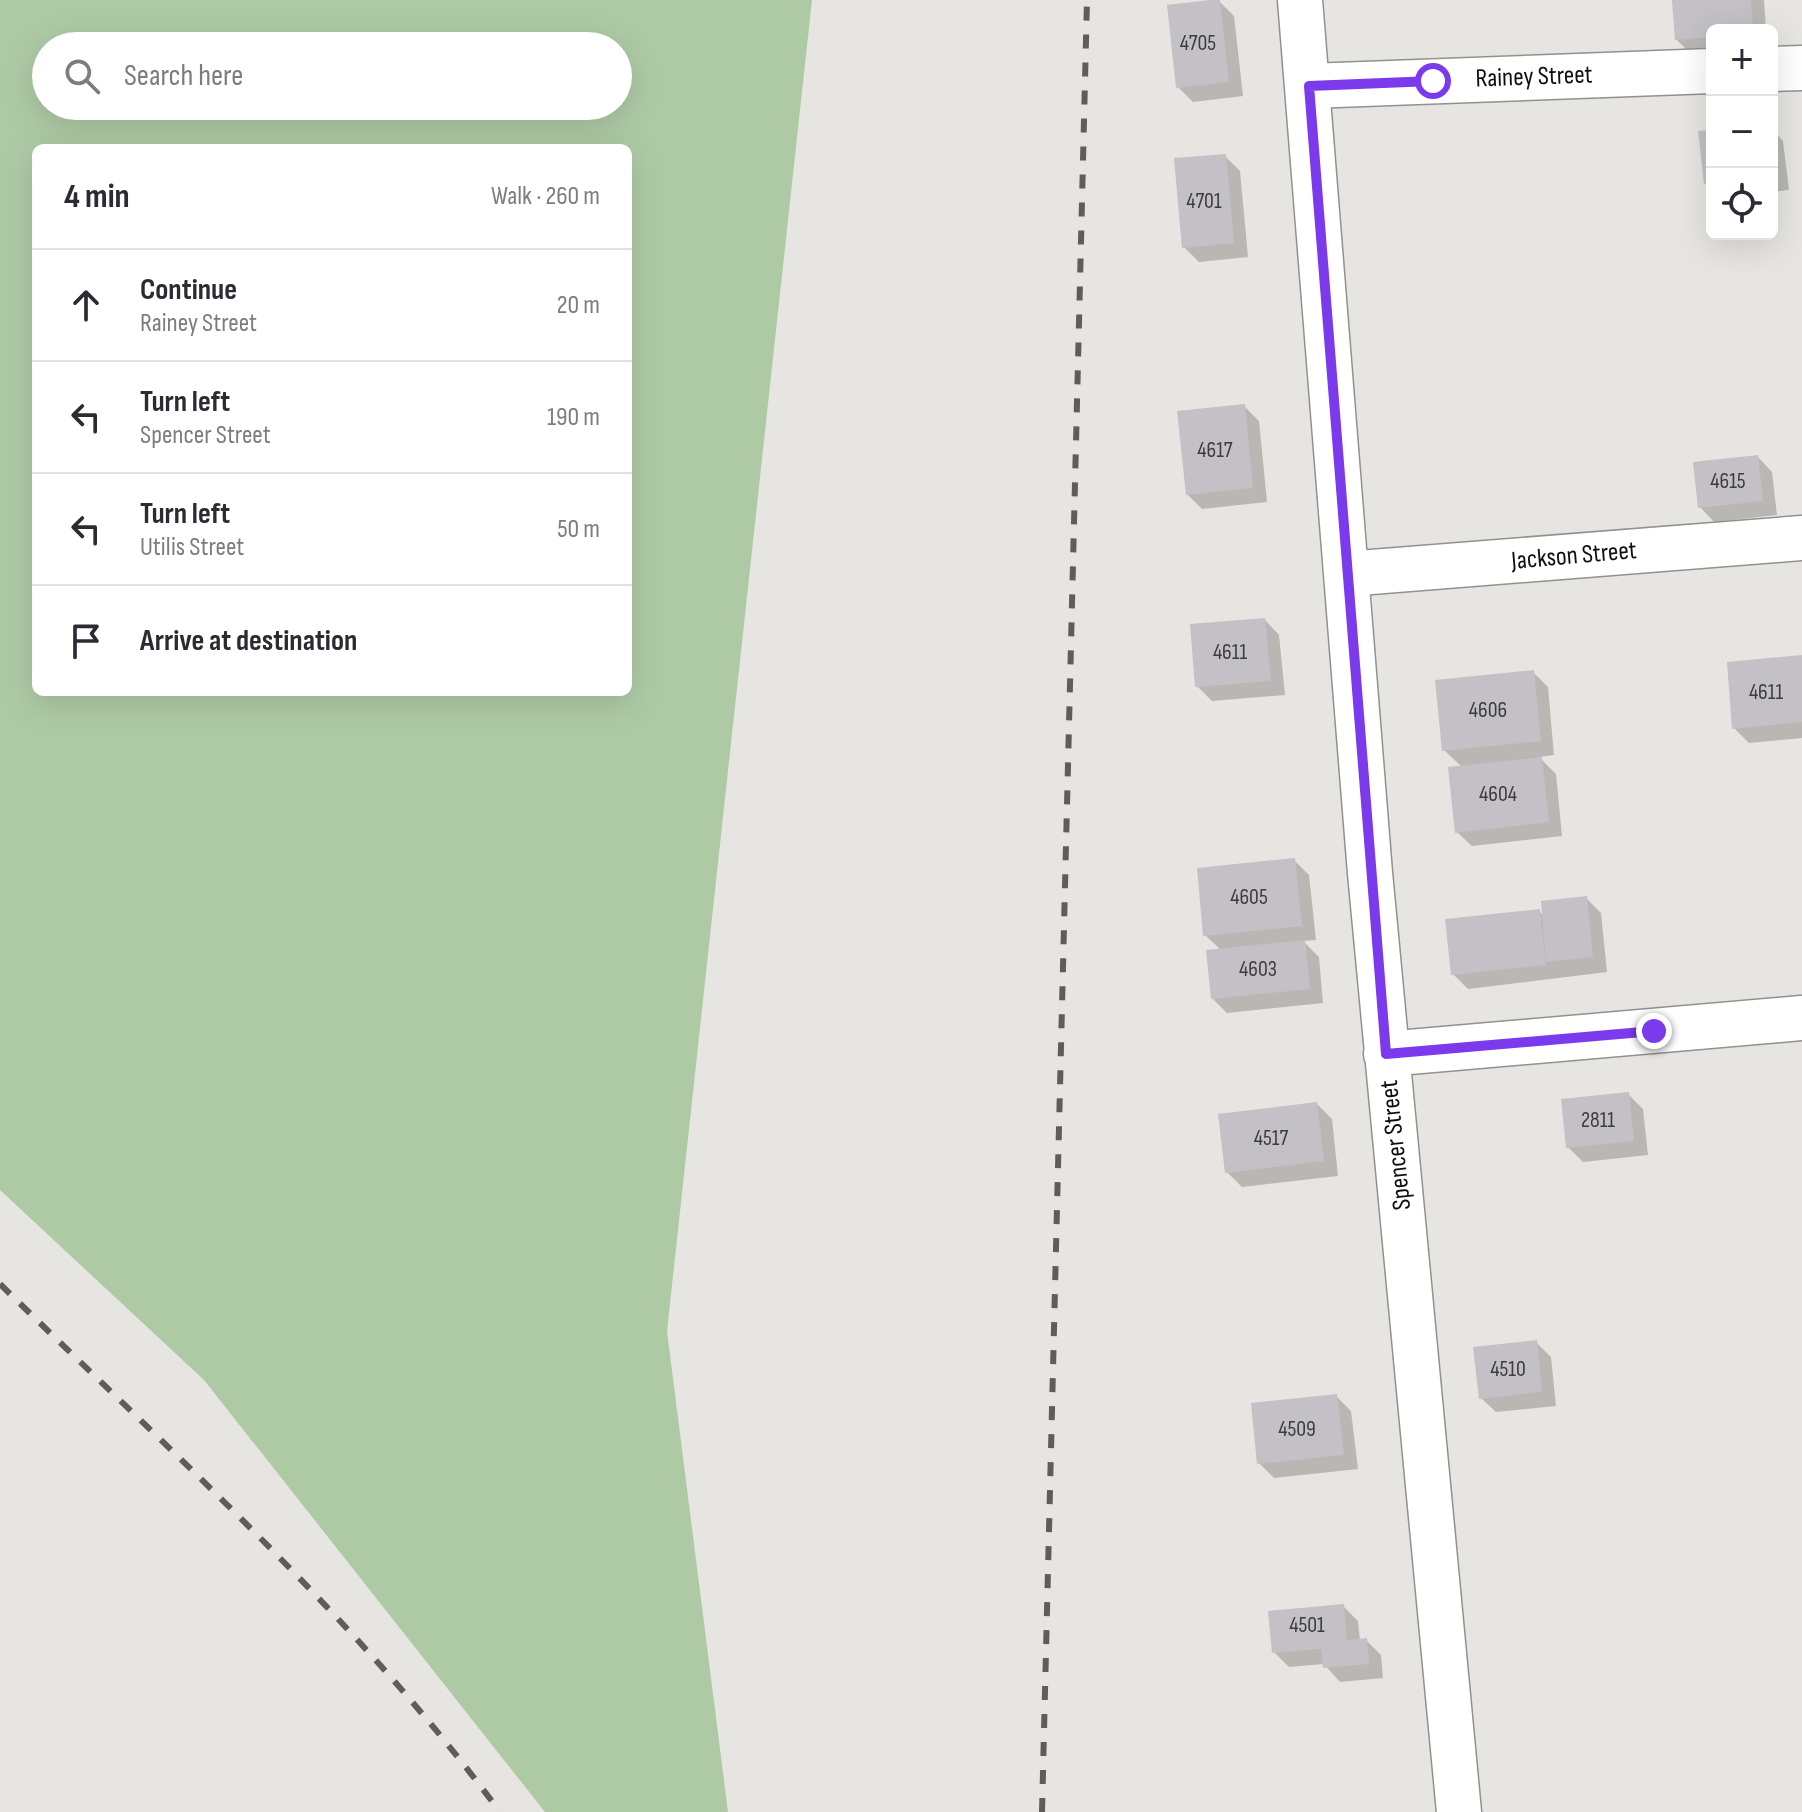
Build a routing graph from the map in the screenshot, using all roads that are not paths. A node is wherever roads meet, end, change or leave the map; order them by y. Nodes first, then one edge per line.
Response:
1 (1300, 0) edge
2 (1802, 68) edge
3 (1778, 69) edge
4 (1706, 71) edge
5 (1309, 86) junction
6 (1802, 538) edge
7 (1346, 574) junction
8 (1802, 1018) edge
9 (1386, 1054) junction
10 (1459, 1812) edge

1 - 5 street, Spencer Street
2 - 3 street
4 - 5 street, Rainey Street
5 - 7 street, Spencer Street
6 - 7 street, Jackson Street
7 - 9 street, Spencer Street
8 - 9 street
9 - 10 street, Spencer Street

